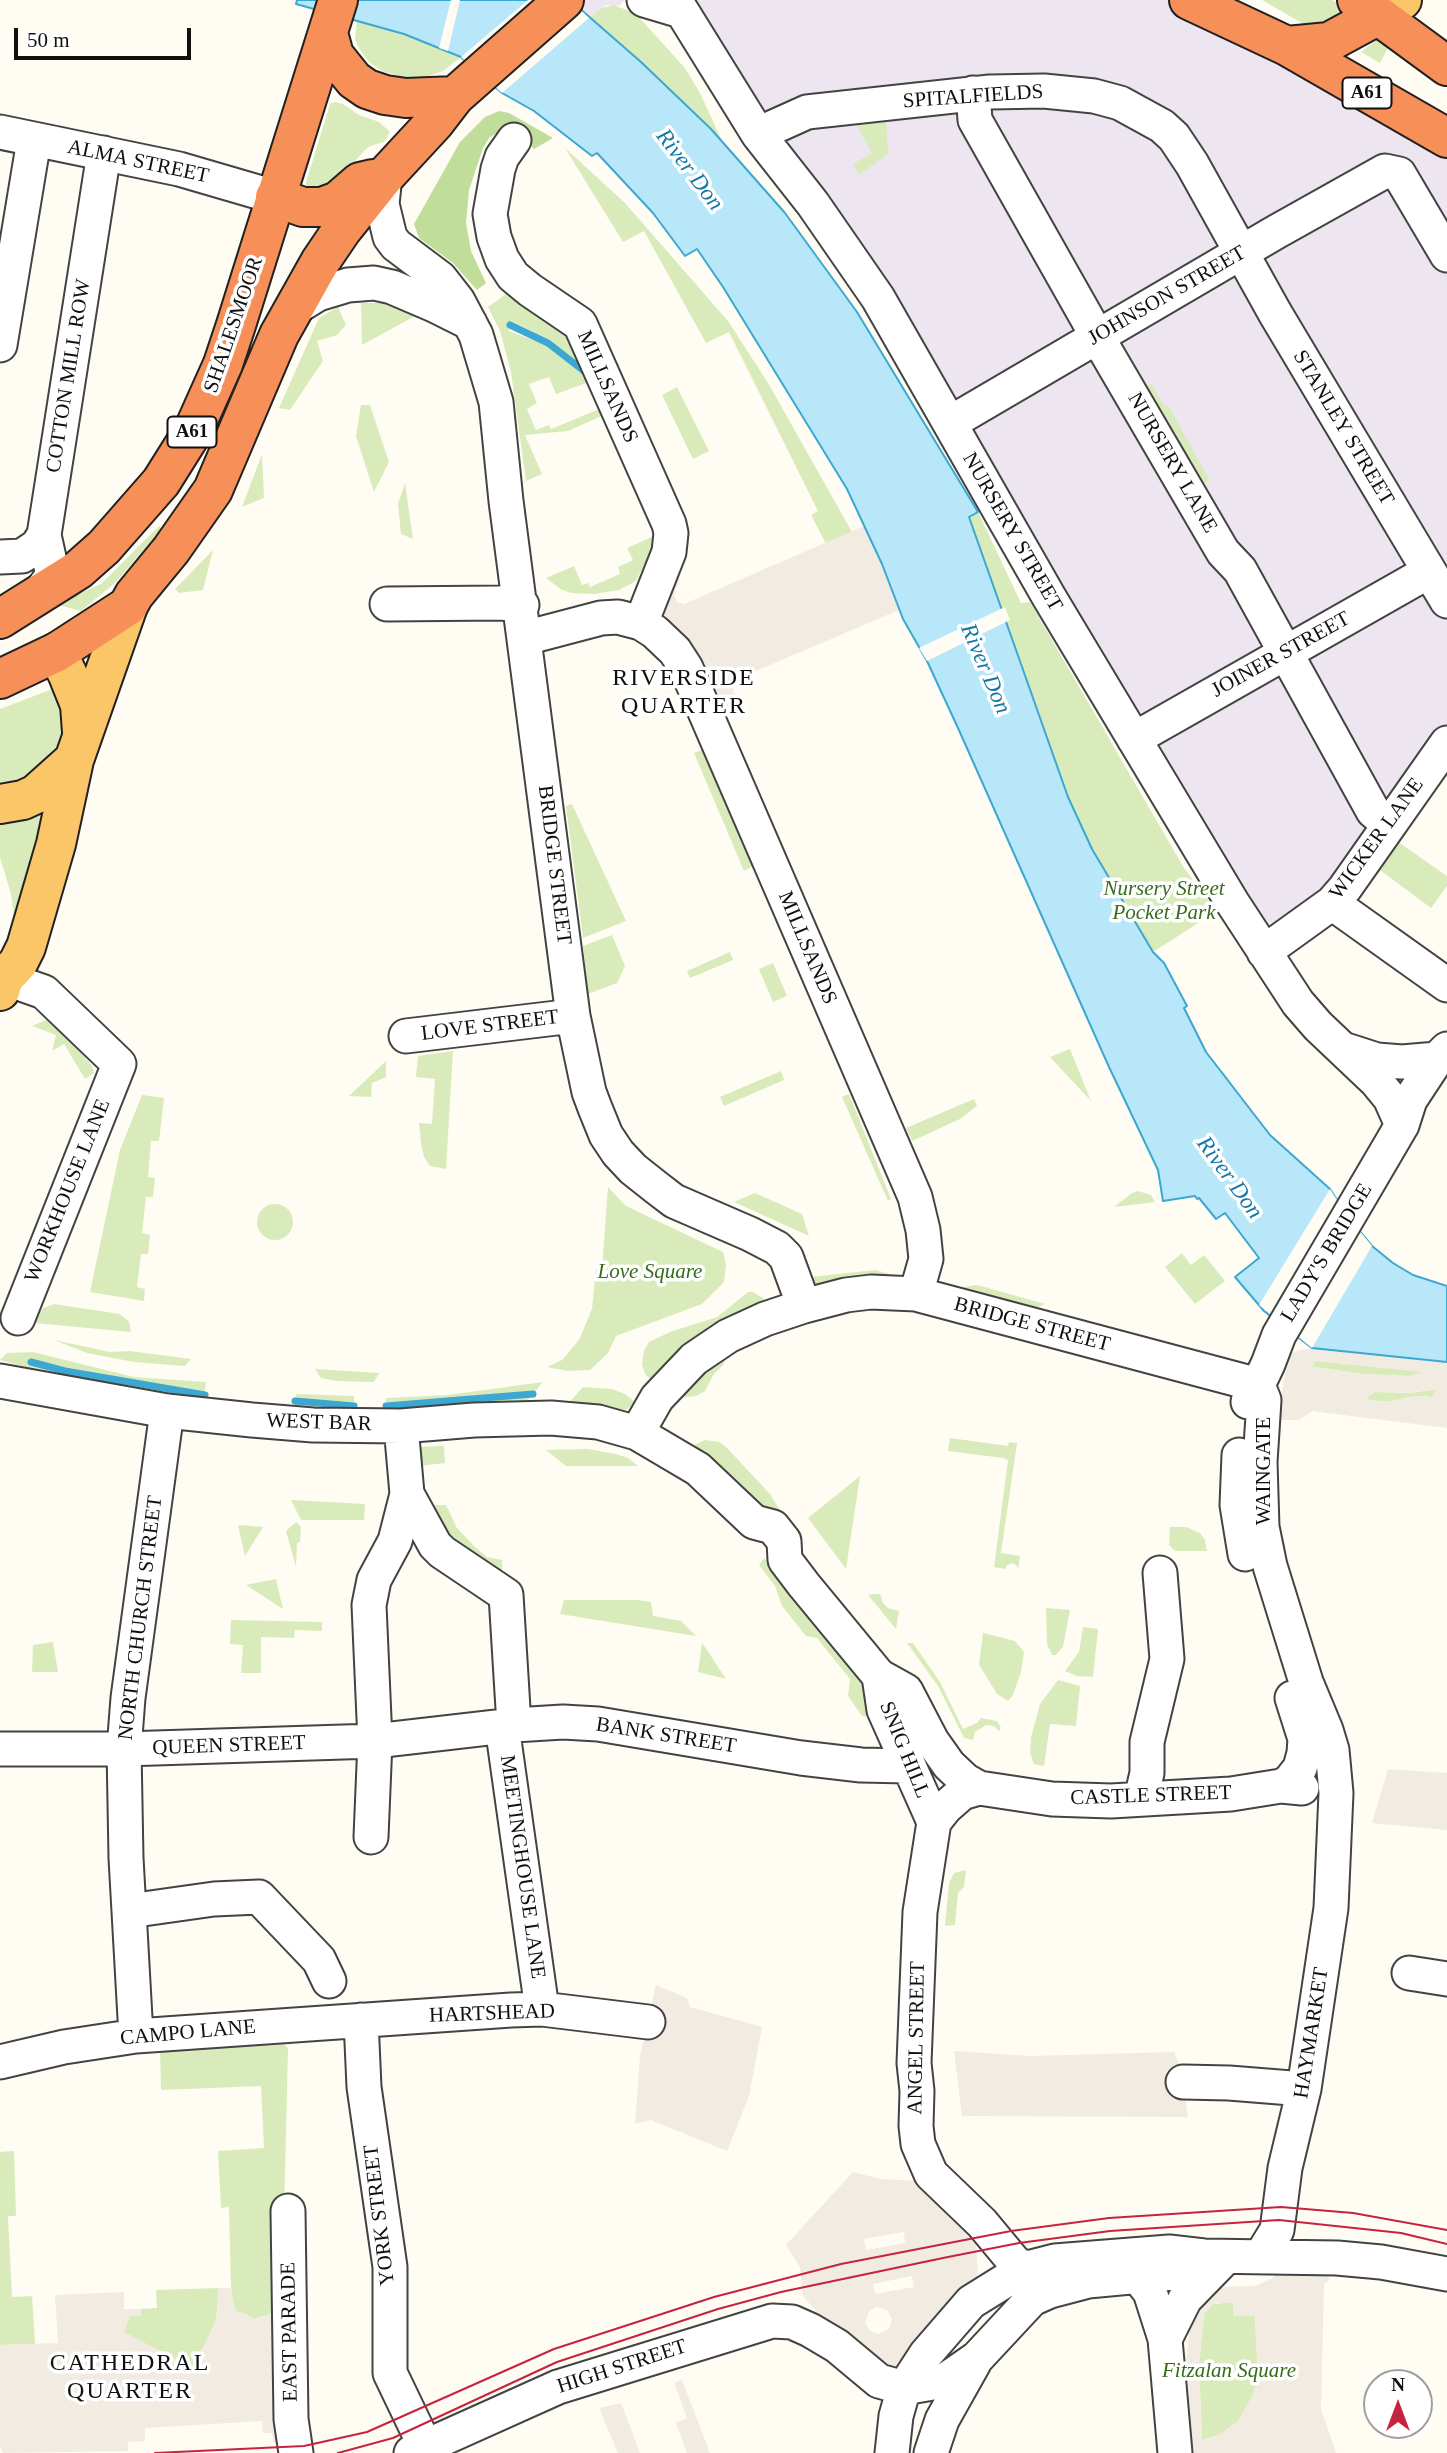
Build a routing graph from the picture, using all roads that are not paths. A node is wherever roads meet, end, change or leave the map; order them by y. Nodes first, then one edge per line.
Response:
1 (565, 0) edge
2 (643, 0) edge
3 (1189, 0) edge
4 (680, 4) edge
5 (1379, 5) edge
6 (1223, 9) edge
7 (333, 16) edge
8 (1287, 46) junction
9 (1447, 66) edge
10 (458, 93) junction
11 (973, 93) junction
12 (0, 132) edge
13 (758, 134) junction
14 (1447, 138) edge
15 (34, 140) junction
16 (514, 140) dead end
17 (104, 153) junction
18 (389, 172) junction
19 (275, 197) junction
20 (1243, 253) junction
21 (1447, 255) edge
22 (292, 310) junction
23 (464, 312) junction
24 (1098, 337) junction
25 (0, 345) edge
26 (950, 423) junction
27 (44, 536) junction
28 (0, 558) edge
29 (1428, 572) junction
30 (38, 595) junction
31 (1447, 600) edge
32 (521, 603) junction
33 (387, 604) dead end
34 (128, 606) junction
35 (601, 618) junction
36 (0, 619) edge
37 (641, 623) junction
38 (0, 633) edge
39 (525, 638) junction
40 (57, 652) junction
41 (1286, 652) junction
42 (0, 679) edge
43 (1134, 739) junction
44 (1447, 743) edge
45 (78, 748) junction
46 (0, 804) edge
47 (1388, 824) junction
48 (1332, 903) junction
49 (1264, 952) junction
50 (1, 978) edge
51 (1447, 985) edge
52 (573, 1016) junction
53 (406, 1036) dead end
54 (1346, 1050) junction
55 (1444, 1064) edge
56 (1402, 1125) junction
57 (916, 1294) junction
58 (804, 1306) junction
59 (18, 1318) dead end
60 (1, 1379) edge
61 (1258, 1385) junction
62 (167, 1411) junction
63 (401, 1426) junction
64 (637, 1433) junction
65 (407, 1494) junction
66 (1160, 1573) dead end
67 (879, 1676) junction
68 (921, 1719) junction
69 (508, 1725) junction
70 (375, 1741) junction
71 (0, 1749) edge
72 (124, 1749) junction
73 (907, 1766) junction
74 (1281, 1786) junction
75 (979, 1788) junction
76 (1141, 1799) junction
77 (1335, 1804) junction
78 (934, 1822) junction
79 (370, 1837) dead end
80 (129, 1911) junction
81 (1409, 1973) dead end
82 (1447, 1979) edge
83 (346, 2008) junction
84 (542, 2009) junction
85 (648, 2022) dead end
86 (136, 2036) junction
87 (0, 2062) edge
88 (1183, 2082) dead end
89 (1304, 2089) junction
90 (288, 2211) dead end
91 (985, 2229) junction
92 (1261, 2256) junction
93 (1216, 2257) junction
94 (1024, 2269) junction
95 (1447, 2274) edge
96 (1139, 2278) junction
97 (1088, 2281) junction
98 (971, 2302) junction
99 (1165, 2339) junction
100 (977, 2358) junction
101 (904, 2388) junction
102 (418, 2449) edge
103 (296, 2453) edge
104 (892, 2453) edge
105 (931, 2453) edge
106 (1175, 2453) edge

1 - 10 highway, A61
2 - 4 street, NURSERY STREET
3 - 6 highway, A61
4 - 13 street, NURSERY STREET
5 - 8 highway
5 - 9 highway
6 - 8 highway, A61
7 - 10 highway, A61
7 - 19 highway, A61
8 - 14 highway, A61
10 - 18 highway, A61
11 - 13 street, SPITALFIELDS
11 - 20 street, SPITALFIELDS
11 - 24 street, NURSERY LANE
12 - 15 street, ALMA STREET
13 - 26 street, NURSERY STREET
15 - 17 street, ALMA STREET
15 - 25 street
16 - 37 street, MILLSANDS
17 - 19 street, ALMA STREET
17 - 27 street, COTTON MILL ROW
18 - 19 highway
18 - 22 highway, A61
18 - 23 street, BRIDGE STREET
19 - 30 highway, SHALESMOOR / A61
20 - 21 street, JOHNSON STREET
20 - 24 street, JOHNSON STREET
20 - 29 street, STANLEY STREET
22 - 23 street
22 - 34 highway, A61
23 - 32 street, BRIDGE STREET
24 - 26 street, JOHNSON STREET
24 - 41 street, NURSERY LANE
26 - 43 street, NURSERY STREET
27 - 28 street
27 - 30 street, COTTON MILL ROW
29 - 31 street, STANLEY STREET
29 - 41 street, JOINER STREET
30 - 36 highway, SHALESMOOR / A61
32 - 33 street, MILLSANDS
32 - 35 street, MILLSANDS
32 - 39 street, BRIDGE STREET
34 - 40 highway, A61
34 - 45 main road
35 - 37 street, MILLSANDS
35 - 39 street, MILLSANDS
37 - 57 street, MILLSANDS
38 - 40 highway
39 - 52 street, BRIDGE STREET
40 - 42 highway, A61
40 - 45 main road
41 - 43 street, JOINER STREET
41 - 47 street, NURSERY LANE
43 - 49 street, NURSERY STREET
44 - 47 street, WICKER LANE
45 - 46 main road
45 - 50 main road
47 - 48 street, WICKER LANE
48 - 49 street, WICKER LANE
48 - 51 street
49 - 54 street, NURSERY STREET
50 - 59 street, WORKHOUSE LANE
52 - 53 street, LOVE STREET
52 - 58 street, BRIDGE STREET
54 - 55 street, NURSERY STREET
54 - 56 street, NURSERY STREET
55 - 56 street, LADY'S BRIDGE
56 - 61 street, LADY'S BRIDGE
57 - 58 street, BRIDGE STREET
57 - 61 street, BRIDGE STREET
58 - 64 street, BRIDGE STREET
60 - 62 street, WEST BAR
61 - 74 street, WAINGATE
61 - 77 street, WAINGATE
62 - 63 street, WEST BAR
62 - 72 street, NORTH CHURCH STREET
63 - 64 street, WEST BAR
63 - 65 street
64 - 67 street, SNIG HILL
65 - 69 street, MEETINGHOUSE LANE
65 - 70 street
66 - 76 street
67 - 68 street, SNIG HILL
67 - 73 street, SNIG HILL
68 - 73 street
68 - 75 street, SNIG HILL
69 - 70 street, BANK STREET
69 - 73 street, BANK STREET
69 - 84 street, MEETINGHOUSE LANE
70 - 72 street, QUEEN STREET
70 - 79 street
71 - 72 street, QUEEN STREET
72 - 80 street, NORTH CHURCH STREET
73 - 78 street, SNIG HILL
74 - 76 street, CASTLE STREET
74 - 77 street, CASTLE STREET
75 - 76 street, CASTLE STREET
75 - 78 street
77 - 89 street, HAYMARKET
78 - 91 street, ANGEL STREET
80 - 83 street
80 - 86 street, NORTH CHURCH STREET
81 - 82 street
83 - 84 street, HARTSHEAD
83 - 86 street, CAMPO LANE
83 - 102 street, YORK STREET
84 - 85 street, HARTSHEAD
86 - 87 street, CAMPO LANE
88 - 89 street
89 - 92 street, HAYMARKET
90 - 103 street, EAST PARADE
91 - 94 street, ANGEL STREET
91 - 98 street
92 - 93 street
92 - 95 street
93 - 94 street
93 - 96 street
93 - 99 street
94 - 97 street
94 - 98 street
96 - 97 street
96 - 99 street
97 - 100 street
98 - 101 street
99 - 106 street
100 - 101 street
100 - 105 street
101 - 102 street, HIGH STREET
101 - 104 street

